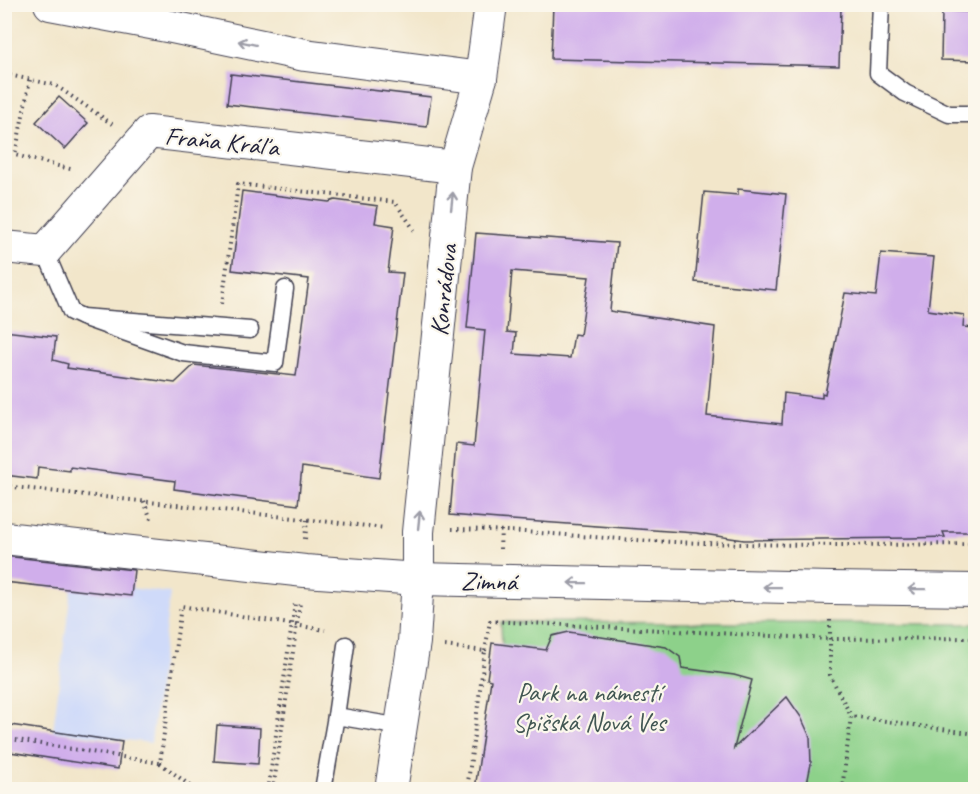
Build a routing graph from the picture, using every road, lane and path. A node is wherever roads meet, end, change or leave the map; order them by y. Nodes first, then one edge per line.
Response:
1 (50, 4) edge
2 (491, 4) edge
3 (881, 4) edge
4 (4, 74) edge
5 (481, 78) junction
6 (30, 80) junction
7 (975, 114) edge
8 (140, 143) junction
9 (455, 167) junction
10 (105, 182) junction
11 (418, 239) dead end
12 (4, 247) edge
13 (45, 250) junction
14 (285, 289) dead end
15 (82, 317) junction
16 (219, 328) junction
17 (250, 330) dead end
18 (4, 486) edge
19 (308, 520) junction
20 (418, 532) junction
21 (4, 538) edge
22 (975, 544) edge
23 (303, 571) junction
24 (418, 579) junction
25 (831, 588) junction
26 (975, 590) edge
27 (291, 625) junction
28 (297, 626) junction
29 (332, 631) dead end
30 (975, 638) edge
31 (830, 639) junction
32 (414, 642) junction
33 (346, 645) dead end
34 (485, 651) junction
35 (336, 716) junction
36 (850, 716) junction
37 (401, 727) junction
38 (975, 734) edge
39 (4, 738) edge
40 (160, 763) junction
41 (196, 789) edge
42 (268, 789) edge
43 (273, 789) edge
44 (323, 789) edge
45 (391, 789) edge
46 (467, 789) edge
47 (842, 789) edge

5 -> 1 street
2 - 5 street, Konrádova
3 - 7 lane
4 - 6 path
5 - 9 street, Konrádova
6 - 8 path
6 - 10 path
8 - 9 street, Fraňa Kráľa
8 - 10 street, Fraňa Kráľa
20 -> 9 street, Konrádova
10 - 13 street, Fraňa Kráľa
11 - 16 path
12 - 13 street
13 - 15 lane
14 - 15 lane
15 - 16 lane
16 - 17 lane
18 - 19 path
19 - 20 path
19 - 23 path
20 - 22 path
20 - 24 street, Konrádova
21 - 23 street, Zimná
23 - 24 street, Zimná
23 - 27 path
23 - 28 path
25 -> 24 street, Zimná
24 - 32 street, Konrádova
26 -> 25 street, Zimná
25 - 31 path
27 - 28 path
27 - 40 path
27 - 42 path
28 - 29 path
28 - 43 path
30 - 31 path
31 - 34 path
31 - 36 path
32 - 34 path
32 - 37 street, Konrádova
33 - 35 lane
34 - 46 path
35 - 37 lane
35 - 44 lane
36 - 38 path
36 - 47 path
37 - 45 street, Konrádova
39 - 40 path
40 - 41 path

